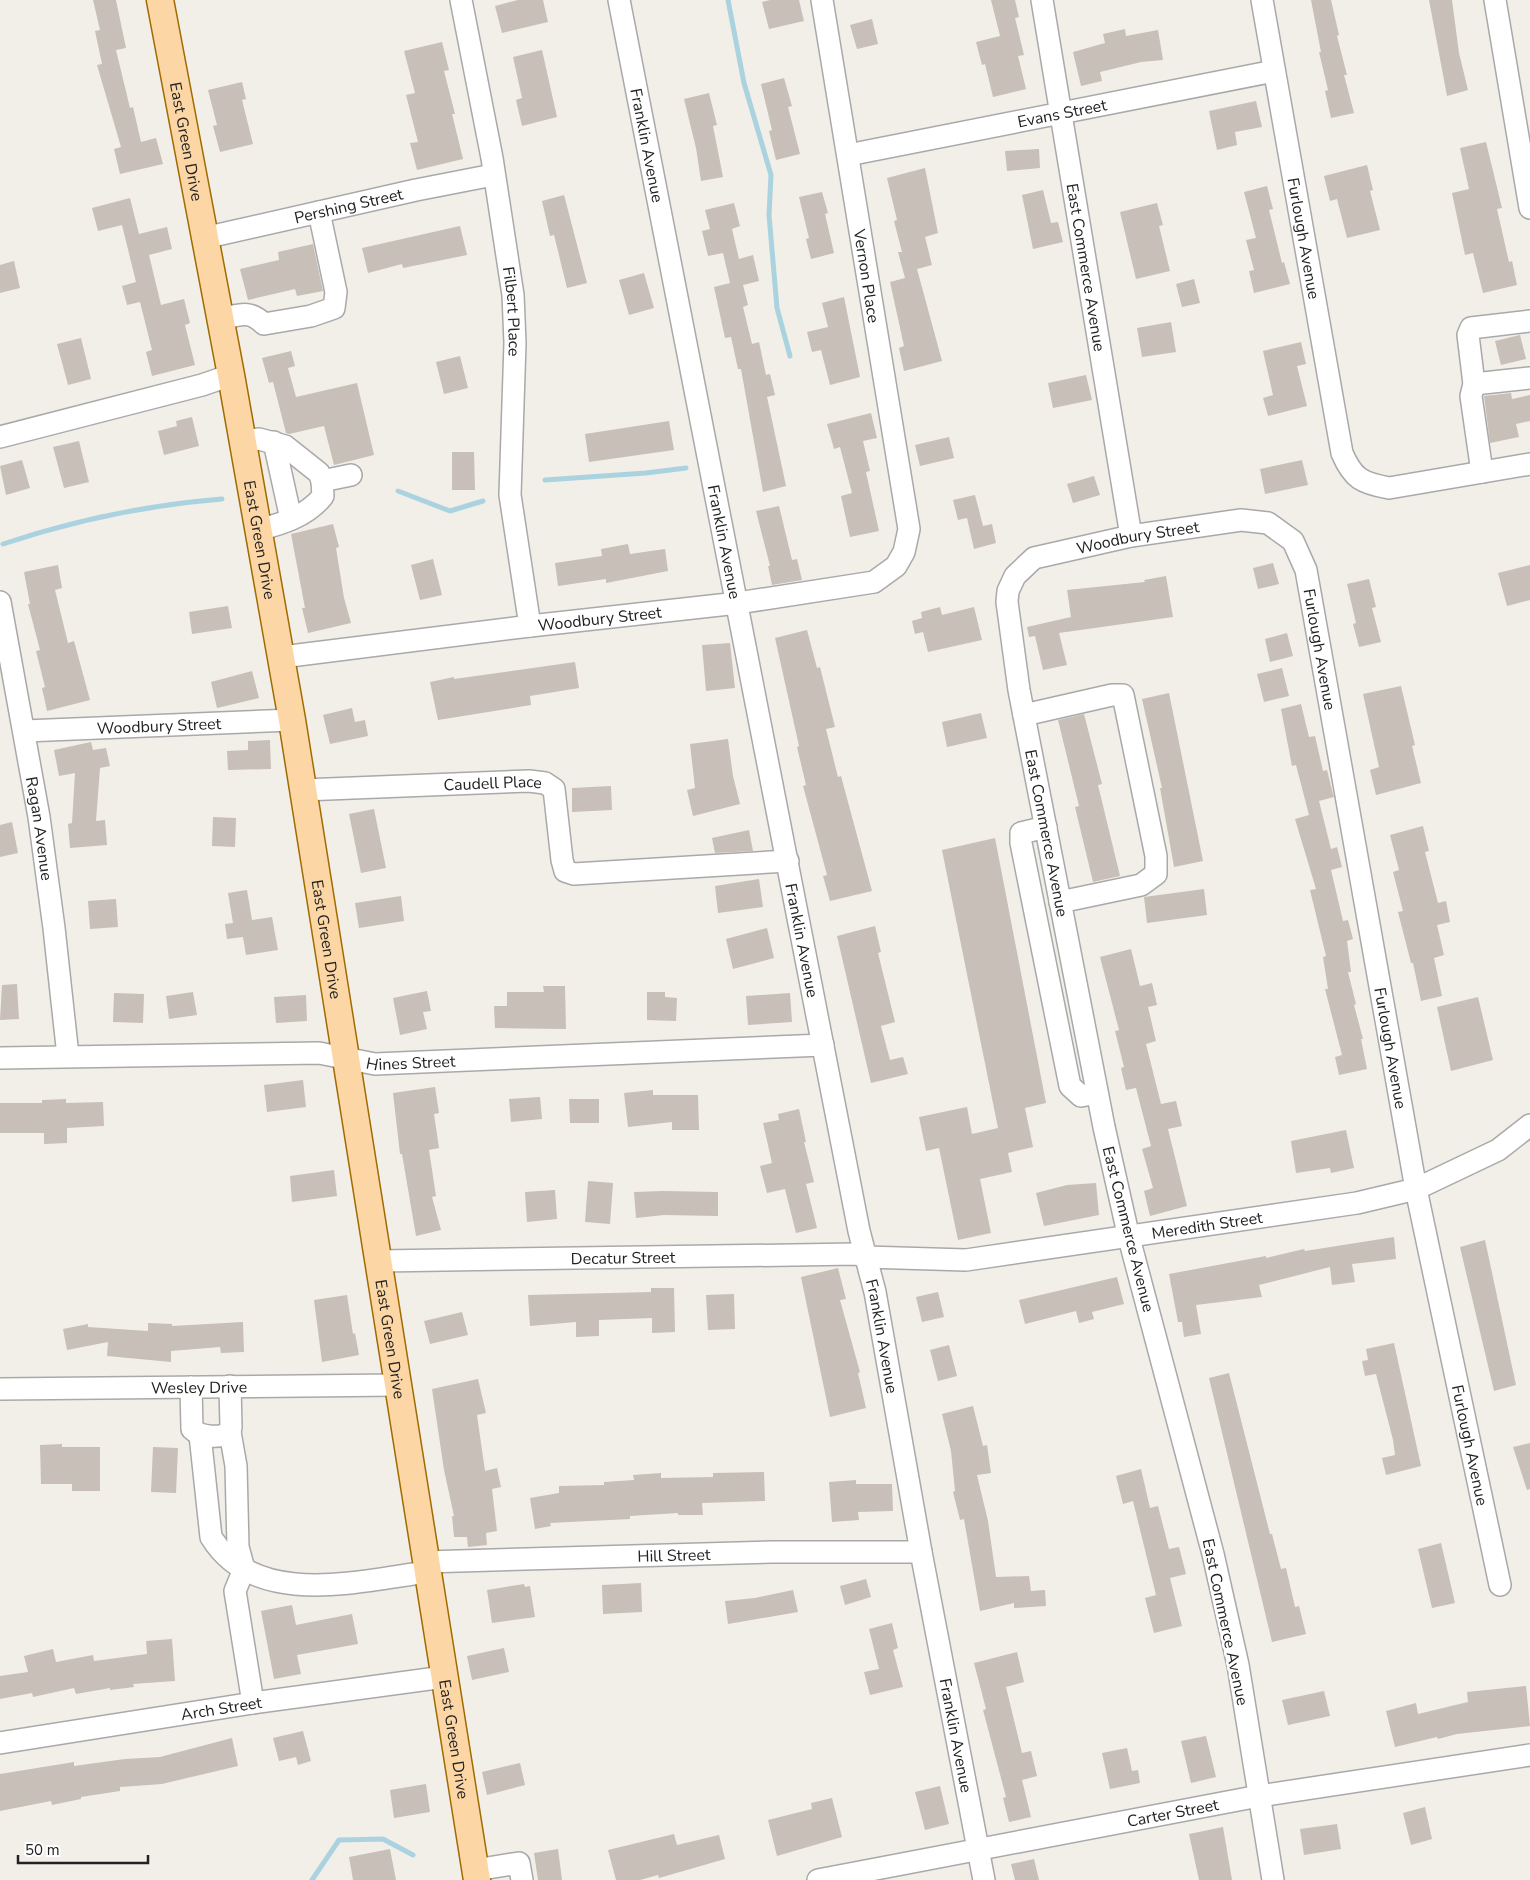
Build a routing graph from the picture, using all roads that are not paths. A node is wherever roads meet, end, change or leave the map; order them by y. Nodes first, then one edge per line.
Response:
1 (160, 0) edge
2 (461, 0) edge
3 (619, 0) edge
4 (822, 0) edge
5 (1042, 0) edge
6 (1262, 0) edge
7 (1495, 0) edge
8 (1274, 71) junction
9 (1061, 112) junction
10 (848, 155) junction
11 (493, 175) junction
12 (1530, 208) edge
13 (319, 212) junction
14 (204, 238) junction
15 (220, 319) junction
16 (1530, 321) edge
17 (230, 375) junction
18 (1530, 378) edge
19 (1474, 384) junction
20 (0, 437) edge
21 (242, 441) junction
22 (274, 442) junction
23 (1530, 464) edge
24 (1482, 472) junction
25 (351, 475) dead end
26 (322, 481) junction
27 (291, 520) junction
28 (1268, 523) joint
29 (258, 530) junction
30 (1131, 536) junction
31 (904, 552) joint
32 (1015, 576) joint
33 (0, 602) edge
34 (738, 603) junction
35 (530, 626) junction
36 (282, 657) junction
37 (1024, 715) junction
38 (292, 720) junction
39 (25, 731) junction
40 (304, 790) junction
41 (1046, 827) junction
42 (788, 861) junction
43 (1060, 902) junction
44 (823, 1045) junction
45 (68, 1056) junction
46 (0, 1058) edge
47 (346, 1059) junction
48 (1097, 1093) junction
49 (1530, 1125) edge
50 (1416, 1189) junction
51 (1130, 1238) junction
52 (866, 1257) junction
53 (378, 1261) junction
54 (398, 1385) junction
55 (230, 1386) junction
56 (191, 1387) junction
57 (0, 1389) edge
58 (230, 1432) junction
59 (200, 1435) junction
60 (921, 1552) junction
61 (426, 1567) junction
62 (244, 1569) junction
63 (1500, 1585) dead end
64 (444, 1677) junction
65 (253, 1703) junction
66 (0, 1743) edge
67 (1530, 1756) edge
68 (1259, 1796) junction
69 (979, 1848) junction
70 (476, 1875) edge
71 (522, 1880) edge
72 (818, 1880) edge
73 (984, 1880) edge
74 (1273, 1880) edge

1 - 14 main road, East Green Drive
2 - 11 street, Filbert Place
3 - 34 street, Franklin Avenue
4 - 10 street, Vernon Place
5 - 9 street, East Commerce Avenue
6 - 8 street, Furlough Avenue
7 - 12 street
8 - 9 street, Evans Street
8 - 24 street, Furlough Avenue
9 - 10 street, Evans Street
9 - 30 street, East Commerce Avenue
10 - 31 street, Vernon Place
11 - 13 street, Pershing Street
11 - 35 street, Filbert Place
13 - 14 street, Pershing Street
13 - 15 street
14 - 15 main road, East Green Drive
15 - 17 main road, East Green Drive
16 - 19 street
17 - 20 street
17 - 21 main road, East Green Drive
18 - 19 street
19 - 24 street
21 - 22 street
21 - 29 main road, East Green Drive
22 - 26 street
22 - 27 street
23 - 24 street
25 - 26 street
26 - 27 street
27 - 29 street
28 - 30 street, Woodbury Street
28 - 50 street, Furlough Avenue
29 - 36 main road, East Green Drive
30 - 32 street, Woodbury Street
31 - 34 street, Woodbury Street
32 - 37 street, East Commerce Avenue
33 - 39 street, Ragan Avenue
34 - 35 street, Woodbury Street
34 - 42 street, Franklin Avenue
35 - 36 street, Woodbury Street
36 - 38 main road, East Green Drive
37 - 41 street, East Commerce Avenue
37 - 43 street
38 - 39 street, Woodbury Street
38 - 40 main road, East Green Drive
39 - 45 street, Ragan Avenue
40 - 42 street, Caudell Place
40 - 47 main road, East Green Drive
41 - 43 street, East Commerce Avenue
41 - 48 street
42 - 44 street, Franklin Avenue
43 - 48 street, East Commerce Avenue
44 - 47 street, Hines Street
44 - 52 street, Franklin Avenue
45 - 46 street, Hines Street
45 - 47 street, Hines Street
47 - 53 main road, East Green Drive
48 - 51 street, East Commerce Avenue
49 - 50 street, Meredith Street
50 - 51 street, Meredith Street
50 - 63 street, Furlough Avenue
51 - 52 street, Meredith Street
51 - 68 street, East Commerce Avenue
52 - 53 street, Decatur Street
52 - 60 street, Franklin Avenue
53 - 54 main road, East Green Drive
54 - 55 street, Wesley Drive
54 - 61 main road, East Green Drive
55 - 56 street, Wesley Drive
55 - 58 street
56 - 57 street, Wesley Drive
56 - 59 street, Hill Street
58 - 59 street
58 - 62 street
59 - 62 street, Hill Street
60 - 61 street, Hill Street
60 - 69 street, Franklin Avenue
61 - 62 street, Hill Street
61 - 64 main road, East Green Drive
62 - 65 street
64 - 65 street, Arch Street
64 - 70 main road, East Green Drive
65 - 66 street, Arch Street
67 - 68 street, Carter Street
68 - 69 street, Carter Street
68 - 74 street, East Commerce Avenue
69 - 72 street, Carter Street
69 - 73 street, Franklin Avenue
70 - 71 street

